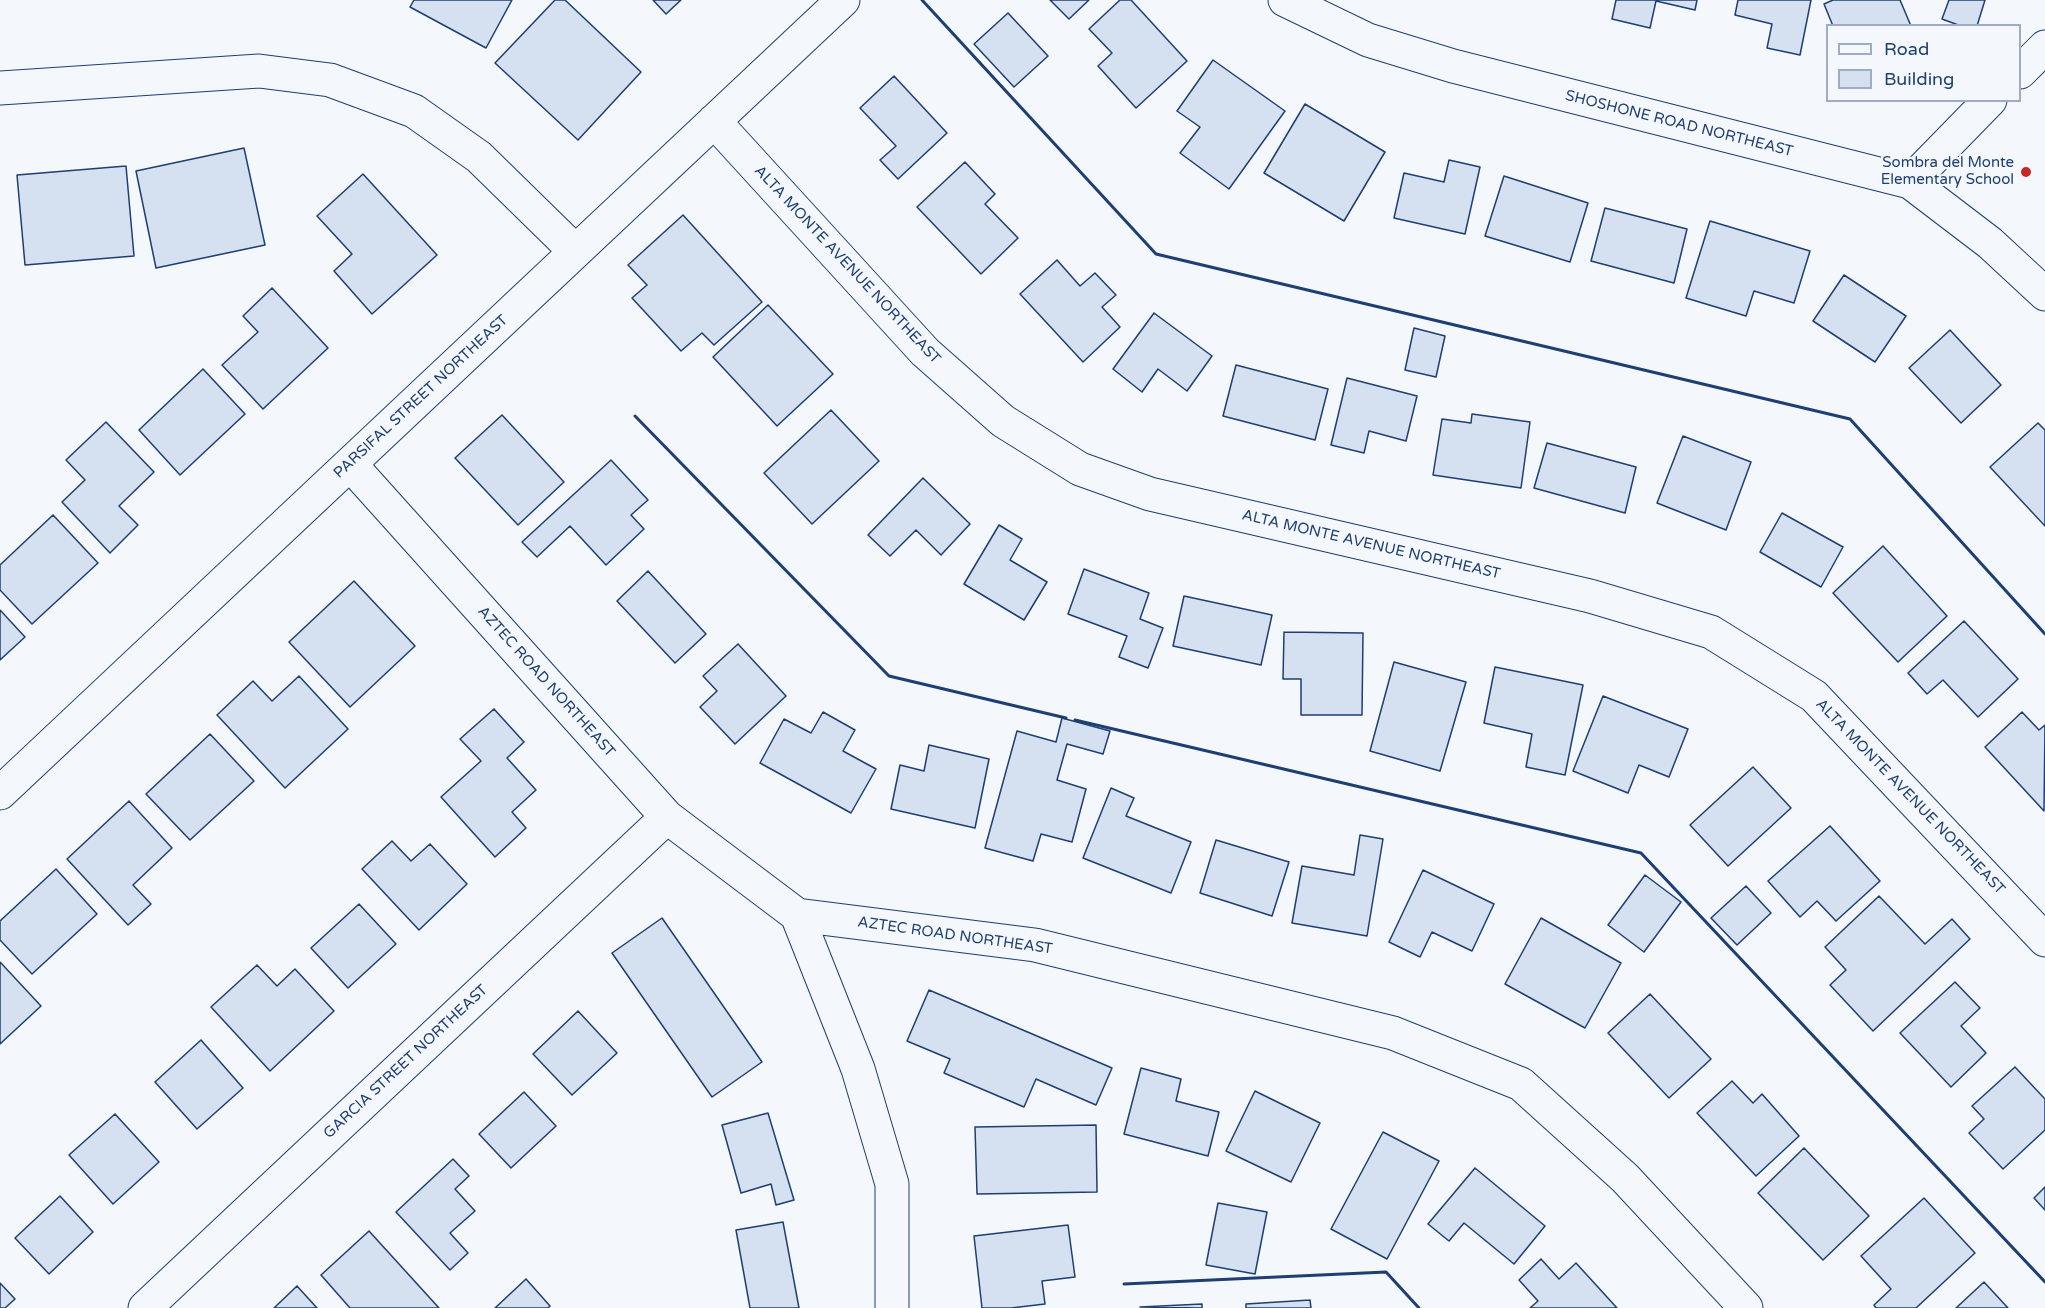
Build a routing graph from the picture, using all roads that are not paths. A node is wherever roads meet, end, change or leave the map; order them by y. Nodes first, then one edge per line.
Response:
1 (843, 0) edge
2 (1285, 0) edge
3 (2045, 47) edge
4 (2021, 70) edge
5 (0, 87) edge
6 (1988, 102) edge
7 (714, 121) junction
8 (1910, 182) junction
9 (575, 251) junction
10 (2045, 294) edge
11 (350, 464) junction
12 (0, 793) edge
13 (667, 817) junction
14 (797, 915) junction
15 (2045, 940) edge
16 (145, 1308) edge
17 (892, 1308) edge
18 (1746, 1308) edge

1 - 7 street, PARSIFAL STREET NORTHEAST
2 - 8 street, SHOSHONE ROAD NORTHEAST
3 - 4 street
5 - 9 street
6 - 8 street
7 - 9 street, PARSIFAL STREET NORTHEAST
7 - 15 street, ALTA MONTE AVENUE NORTHEAST
8 - 10 street, SHOSHONE ROAD NORTHEAST
9 - 11 street, PARSIFAL STREET NORTHEAST
11 - 12 street, PARSIFAL STREET NORTHEAST
11 - 13 street, AZTEC ROAD NORTHEAST
13 - 14 street, AZTEC ROAD NORTHEAST
13 - 16 street, GARCIA STREET NORTHEAST
14 - 17 street
14 - 18 street, AZTEC ROAD NORTHEAST

